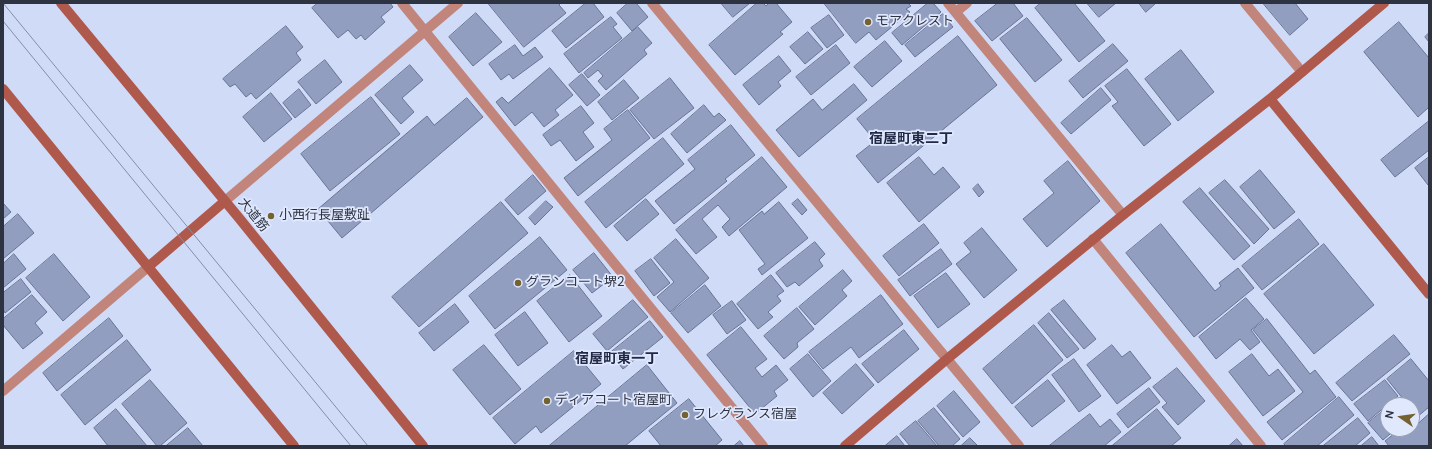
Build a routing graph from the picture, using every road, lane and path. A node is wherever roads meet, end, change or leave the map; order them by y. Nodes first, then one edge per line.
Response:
1 (61, 3) edge
2 (402, 3) edge
3 (458, 3) edge
4 (652, 3) edge
5 (948, 3) edge
6 (967, 3) edge
7 (1245, 3) edge
8 (1384, 3) edge
9 (956, 12) junction
10 (424, 30) junction
11 (1302, 72) junction
12 (3, 89) edge
13 (1270, 99) junction
14 (225, 201) junction
15 (1123, 215) junction
16 (1093, 239) junction
17 (148, 267) junction
18 (1429, 294) edge
19 (947, 359) junction
20 (3, 391) edge
21 (294, 446) edge
22 (423, 446) edge
23 (763, 446) edge
24 (845, 446) edge
25 (1019, 446) edge
26 (1261, 446) edge

1 - 14 street, 大道筋
2 - 10 street
3 - 10 street
4 - 19 street
5 - 9 street
6 - 9 street
7 - 11 street
8 - 11 street
9 - 15 street
10 - 14 street
10 - 23 street
11 - 13 street
12 - 17 street
13 - 15 street
13 - 18 street
14 - 17 street
14 - 22 street, 大道筋
15 - 16 street
16 - 19 street
16 - 26 street
17 - 20 street
17 - 21 street
19 - 24 street
19 - 25 street

